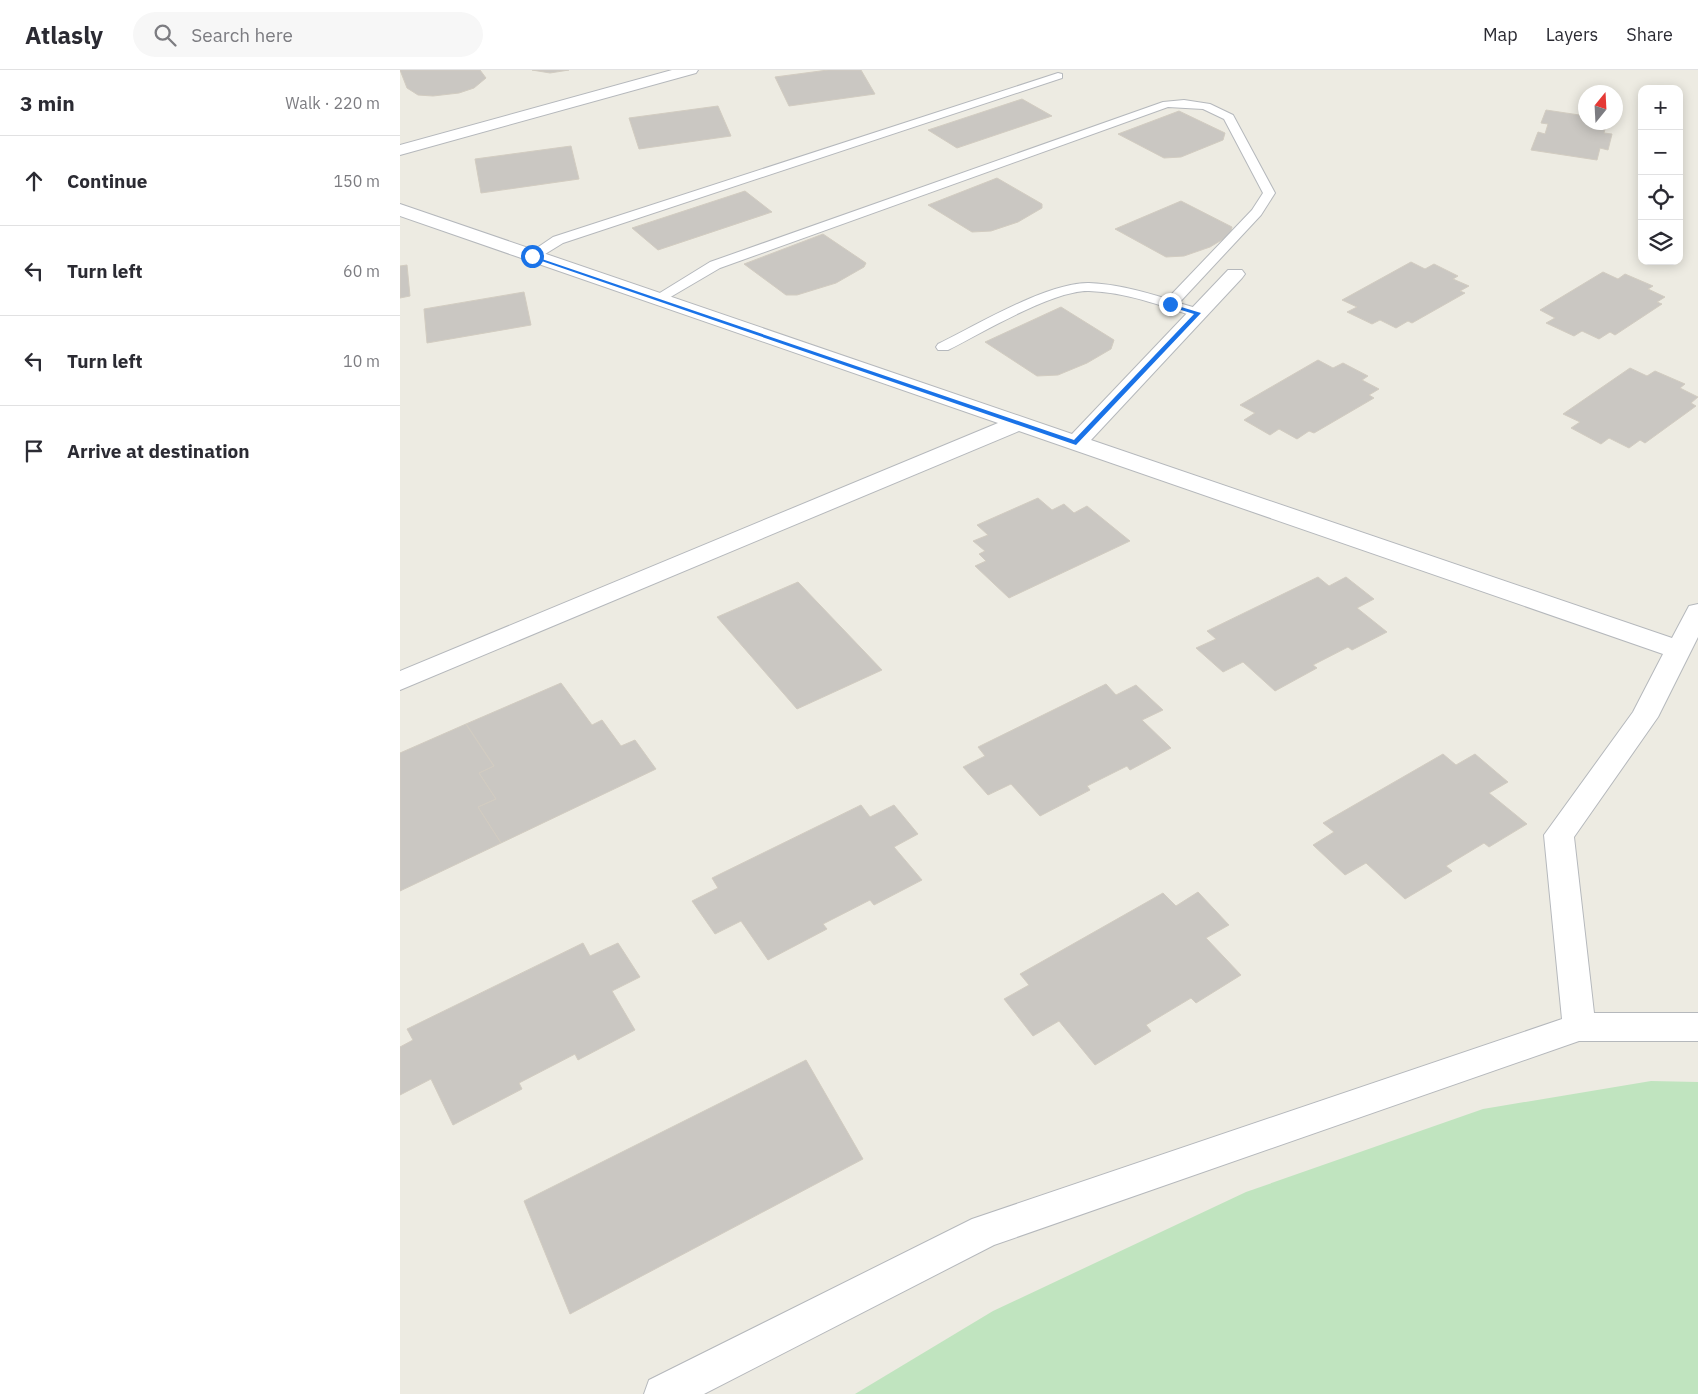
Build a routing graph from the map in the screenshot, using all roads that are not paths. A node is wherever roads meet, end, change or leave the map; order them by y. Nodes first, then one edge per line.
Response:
1 (690, 70) edge
2 (1058, 76) dead end
3 (400, 150) edge
4 (400, 210) edge
5 (532, 256) junction
6 (1235, 274) dead end
7 (657, 299) junction
8 (1170, 304) junction
9 (1198, 313) junction
10 (943, 347) dead end
11 (1018, 423) junction
12 (1076, 443) junction
13 (1698, 612) edge
14 (1678, 650) junction
15 (400, 681) edge
16 (1579, 1027) junction
17 (1698, 1027) edge
18 (663, 1394) edge

1 - 3 street
2 - 5 lane
4 - 5 street
5 - 7 street
6 - 9 street
7 - 8 lane
7 - 11 street
8 - 9 lane
8 - 10 lane
9 - 12 street
11 - 12 street
11 - 15 street
12 - 14 street
13 - 14 street
14 - 16 street
16 - 17 street
16 - 18 street

